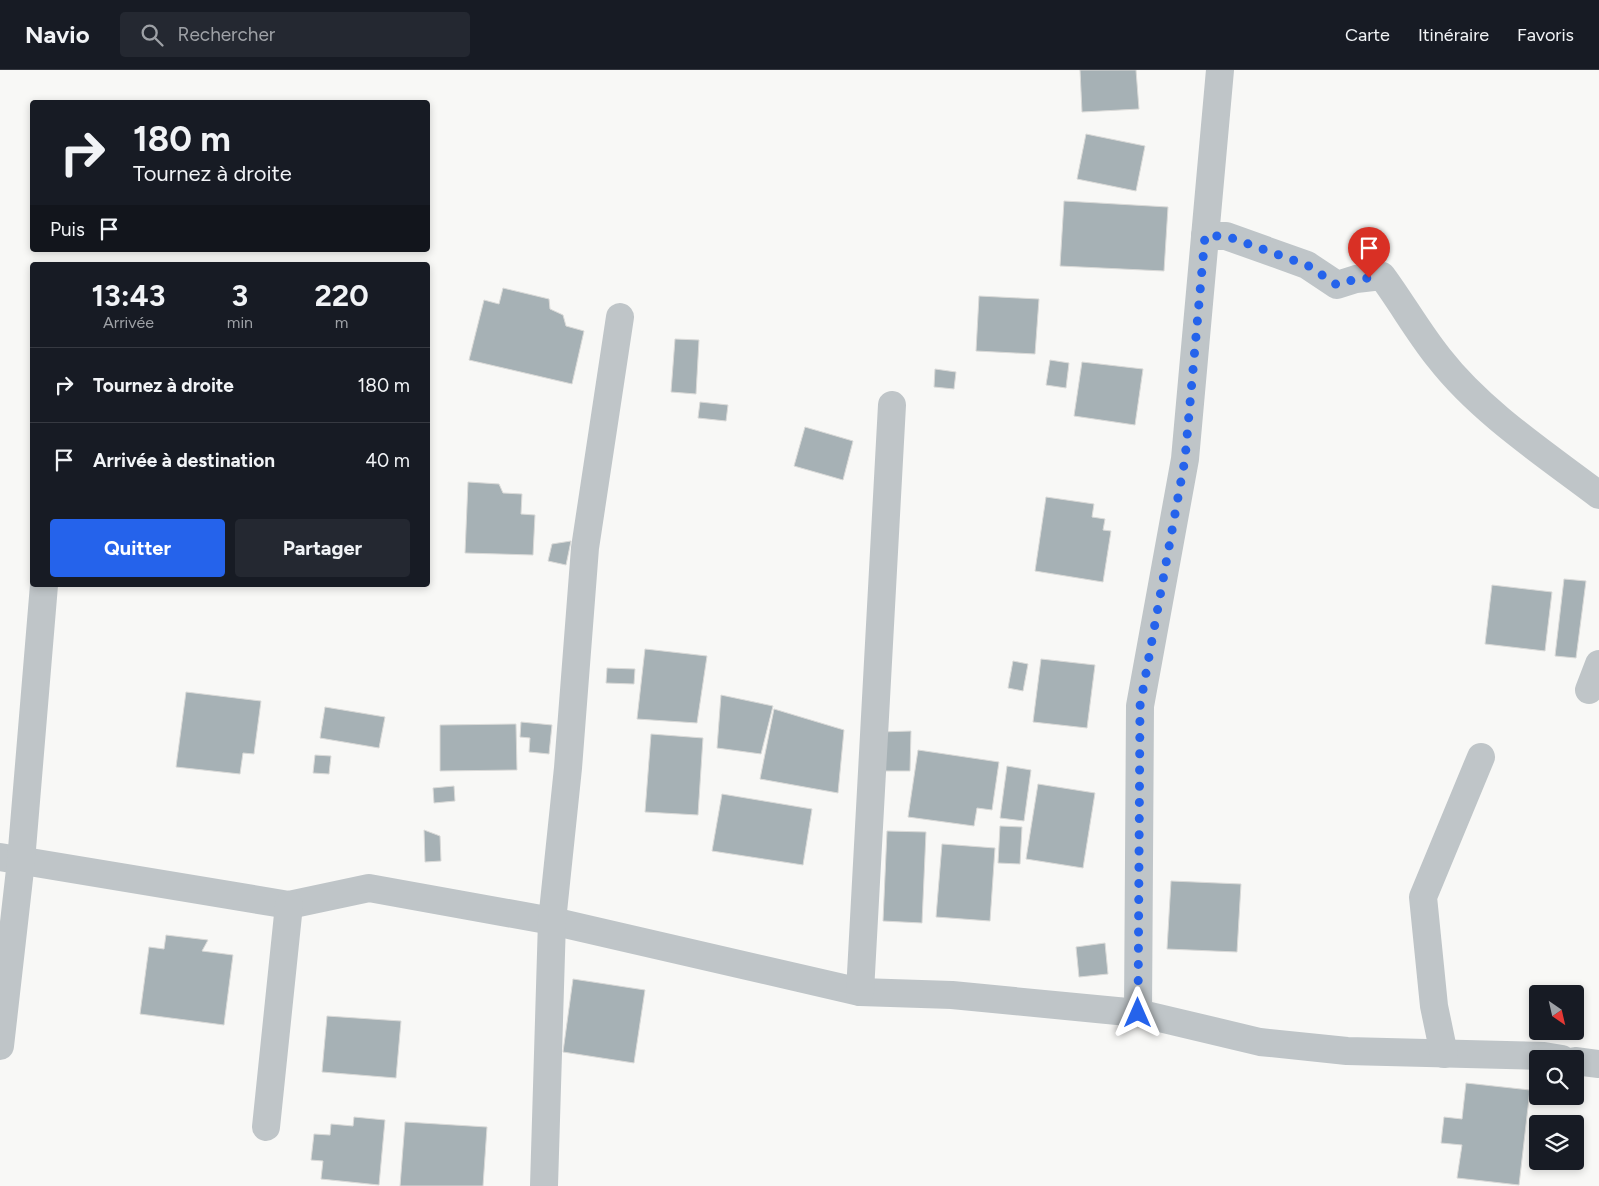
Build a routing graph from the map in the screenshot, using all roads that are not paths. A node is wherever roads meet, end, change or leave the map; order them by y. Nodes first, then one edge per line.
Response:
1 (1220, 70) edge
2 (1205, 236) junction
3 (620, 317) dead end
4 (892, 405) dead end
5 (1599, 495) edge
6 (44, 587) edge
7 (1599, 664) edge
8 (1589, 690) dead end
9 (1481, 757) dead end
10 (11, 859) edge
11 (289, 905) junction
12 (552, 921) junction
13 (860, 992) junction
14 (1138, 1013) junction
15 (0, 1046) edge
16 (1444, 1054) junction
17 (1529, 1056) edge
18 (1584, 1062) edge
19 (1599, 1064) edge
20 (266, 1127) dead end
21 (544, 1186) edge

1 - 2 street
2 - 5 street
2 - 14 street
3 - 12 street
4 - 13 street
6 - 10 street
7 - 8 street
9 - 16 street
10 - 11 street
10 - 15 street
11 - 12 street
11 - 20 street
12 - 13 street
12 - 21 street
13 - 14 street
14 - 16 street
16 - 17 street
18 - 19 street

